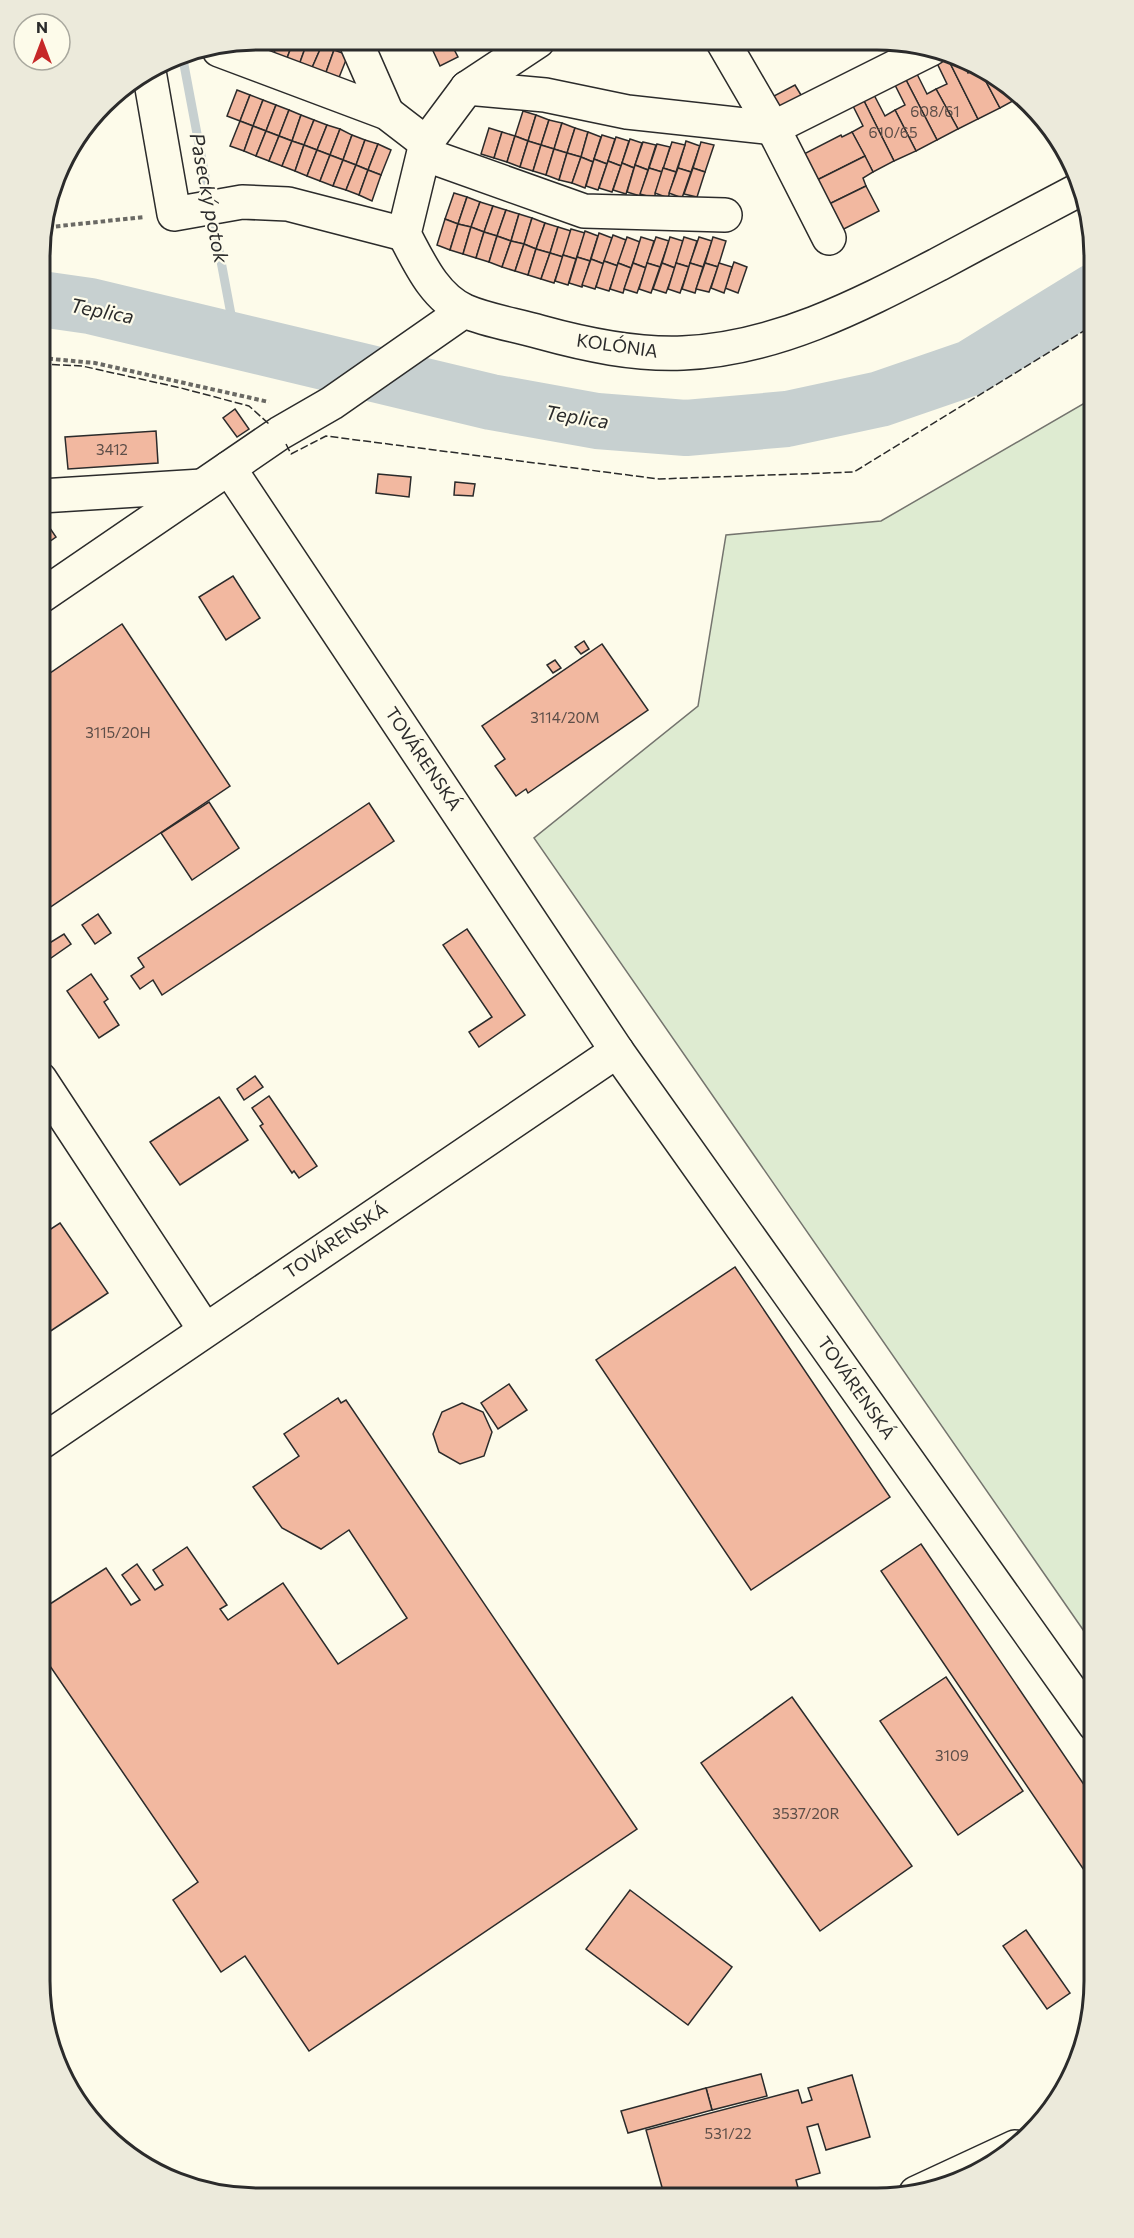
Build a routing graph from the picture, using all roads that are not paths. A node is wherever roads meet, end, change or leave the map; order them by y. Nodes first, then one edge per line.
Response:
1 (359, 50) edge
2 (524, 50) edge
3 (728, 50) edge
4 (224, 52) edge
5 (921, 54) edge
6 (151, 78) edge
7 (467, 88) junction
8 (387, 113) junction
9 (773, 128) junction
10 (425, 148) junction
11 (1075, 192) edge
12 (726, 215) dead end
13 (404, 234) junction
14 (829, 238) dead end
15 (465, 311) junction
16 (229, 468) junction
17 (202, 486) junction
18 (50, 495) edge
19 (50, 590) edge
20 (616, 1051) junction
21 (50, 1094) edge
22 (205, 1330) junction
23 (50, 1436) edge
24 (1084, 1710) edge

1 - 8 street
2 - 7 street
3 - 9 street
4 - 8 street
5 - 9 street
6 - 13 street
7 - 9 street
7 - 10 street
8 - 10 street
9 - 14 street
10 - 12 street
10 - 13 street
11 - 15 street, KOLÓNIA
13 - 15 street, KOLÓNIA
15 - 16 street
16 - 17 street
16 - 20 street, TOVÁRENSKÁ
17 - 18 street
17 - 19 street
20 - 22 street, TOVÁRENSKÁ
20 - 24 street, TOVÁRENSKÁ
21 - 22 street
22 - 23 street, TOVÁRENSKÁ

